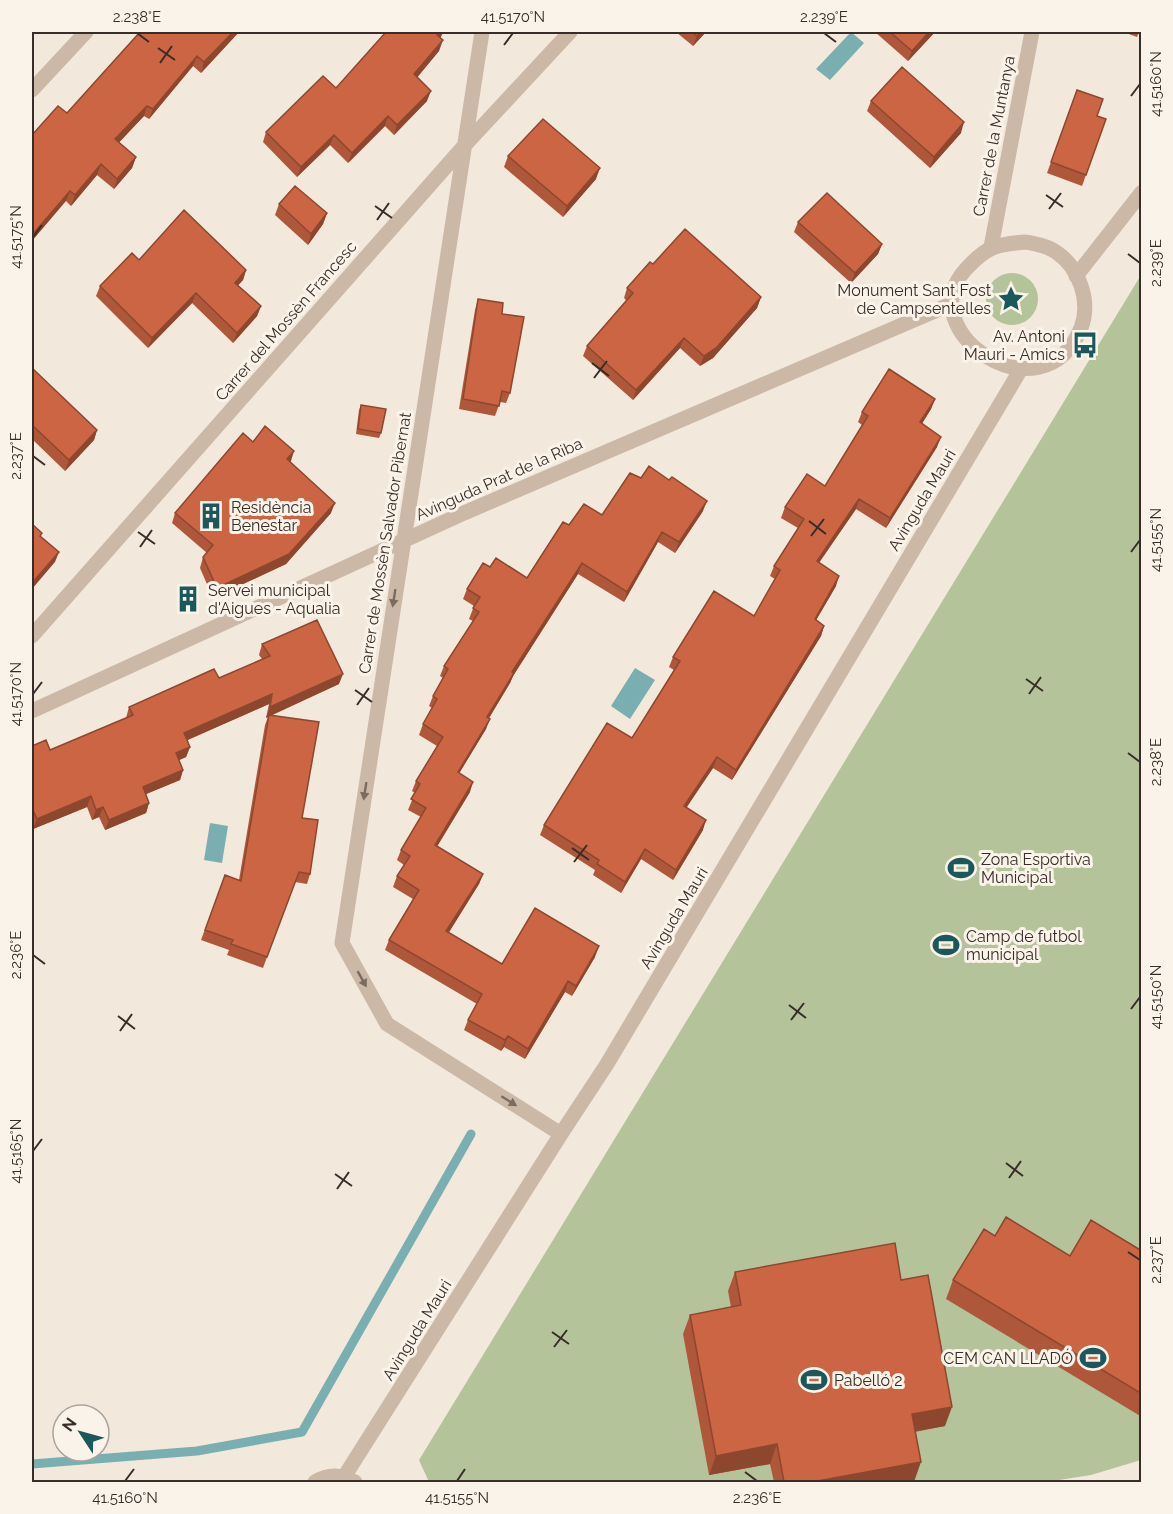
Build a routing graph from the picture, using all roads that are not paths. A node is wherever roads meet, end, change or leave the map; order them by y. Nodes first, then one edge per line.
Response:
1 (86, 32) edge
2 (482, 32) edge
3 (570, 32) edge
4 (1032, 32) edge
5 (32, 90) edge
6 (465, 145) junction
7 (1142, 192) edge
8 (991, 247) junction
9 (1076, 276) junction
10 (951, 304) junction
11 (1021, 369) junction
12 (403, 541) junction
13 (32, 636) edge
14 (32, 711) edge
15 (561, 1134) junction
16 (349, 1480) edge
17 (315, 1482) edge

1 - 5 street
2 - 6 street, Carrer de Mossèn Salvador Pibernat
3 - 6 street, Carrer del Mossèn Francesc
4 - 8 street, Carrer de la Muntanya
6 - 12 street, Carrer de Mossèn Salvador Pibernat
6 - 13 street, Carrer del Mossèn Francesc
7 - 9 street
8 - 9 street
8 - 10 street
9 - 11 street
10 - 11 street
10 - 12 street, Avinguda Prat de la Riba
11 - 15 street, Avinguda Mauri
12 - 14 street, Avinguda Prat de la Riba
12 -> 15 street, Carrer de Mossèn Salvador Pibernat
15 - 16 street, Avinguda Mauri
16 - 17 street, Avinguda Mauri

